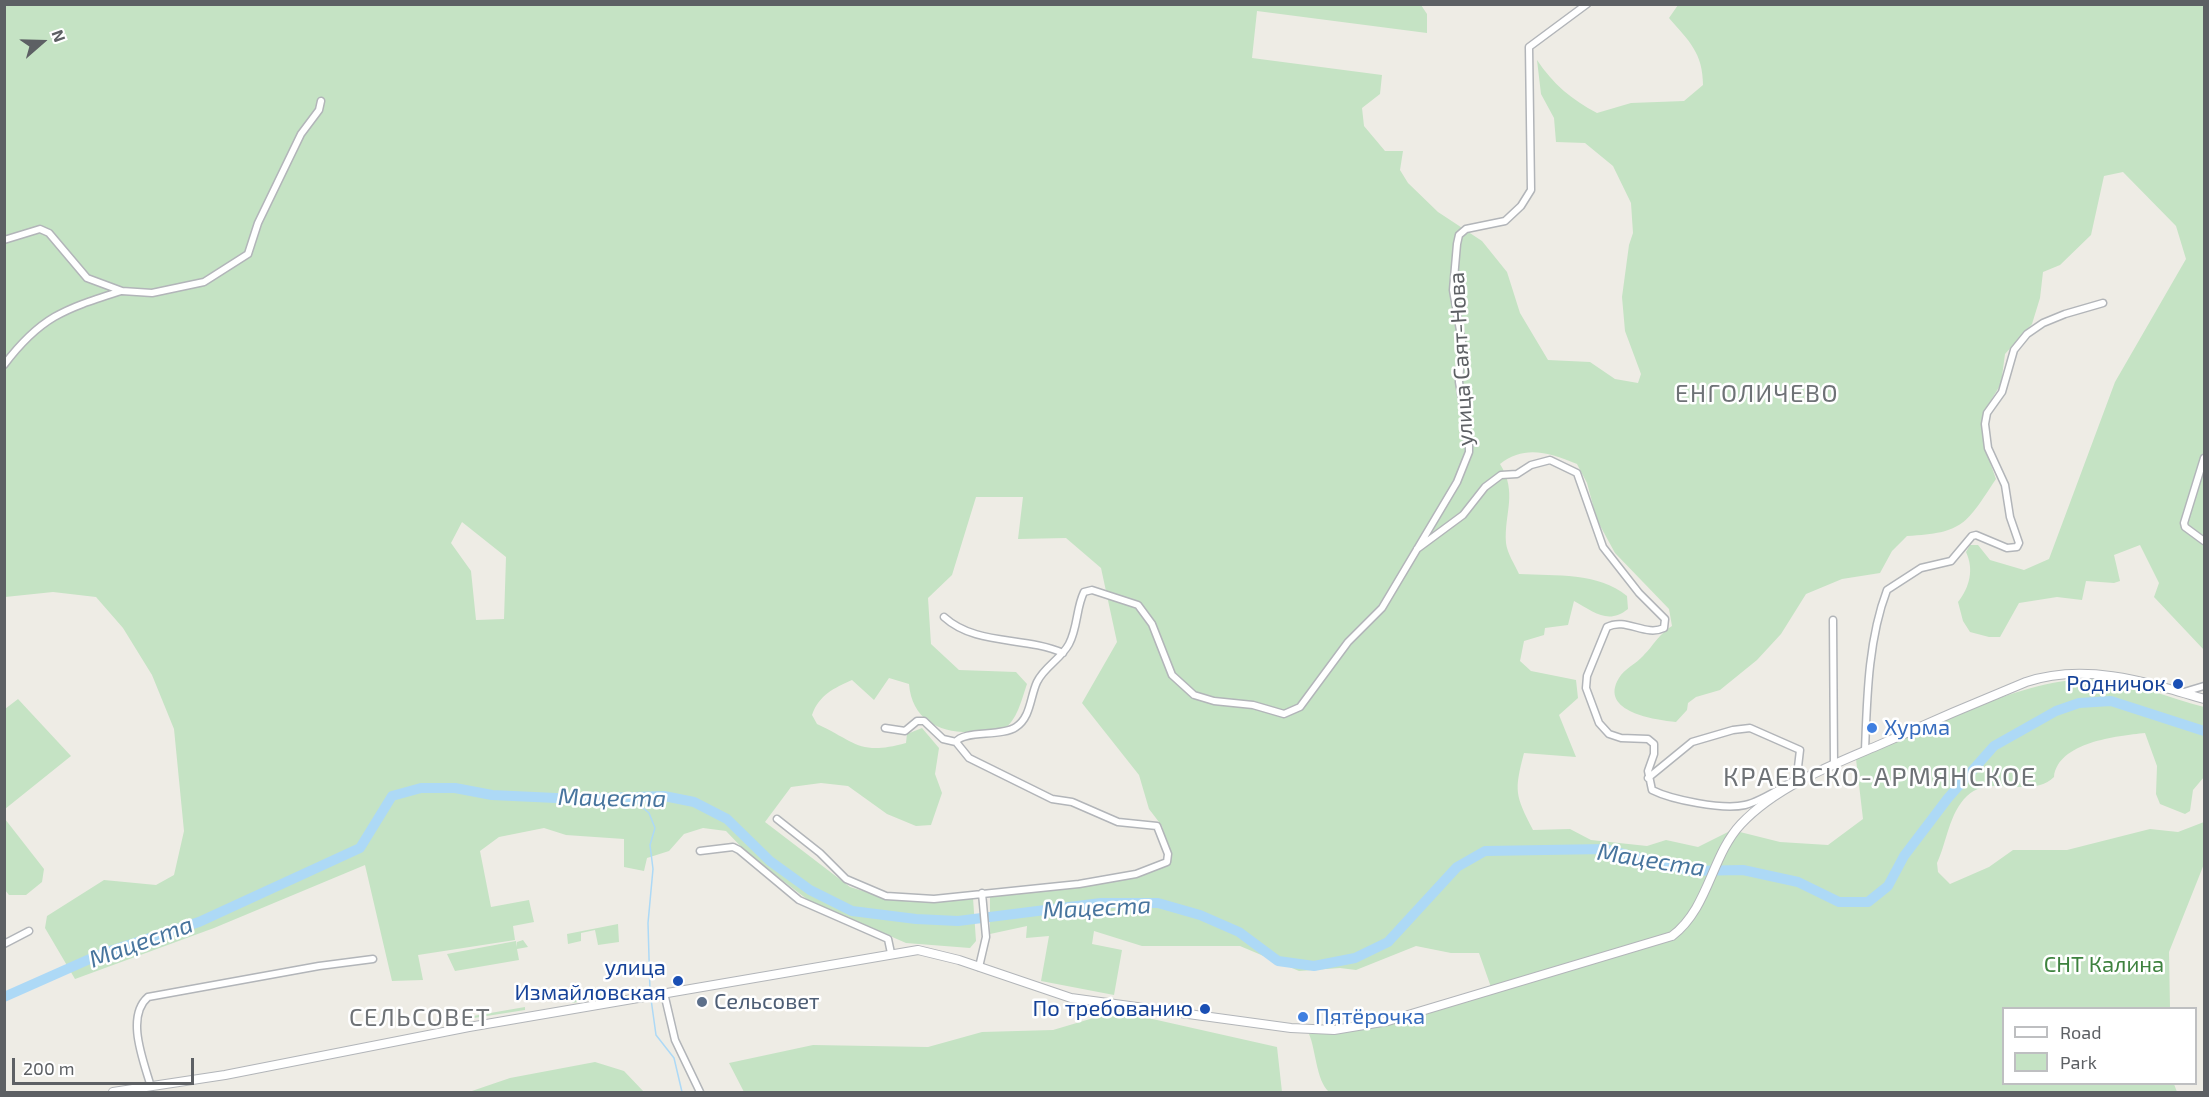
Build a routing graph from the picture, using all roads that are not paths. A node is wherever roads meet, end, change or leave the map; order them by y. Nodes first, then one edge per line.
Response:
1 (1587, 4) edge
2 (321, 101) dead end
3 (4, 240) edge
4 (122, 291) junction
5 (2103, 303) dead end
6 (4, 365) edge
7 (2205, 458) edge
8 (2205, 541) edge
9 (1417, 549) junction
10 (944, 617) dead end
11 (1833, 620) dead end
12 (1063, 653) junction
13 (2205, 686) edge
14 (2184, 692) junction
15 (2205, 699) edge
16 (885, 728) dead end
17 (956, 742) junction
18 (1865, 751) junction
19 (1834, 765) junction
20 (1648, 778) junction
21 (1796, 782) junction
22 (777, 819) dead end
23 (700, 851) dead end
24 (982, 893) junction
25 (29, 931) dead end
26 (4, 944) edge
27 (891, 952) junction
28 (373, 960) dead end
29 (979, 967) junction
30 (662, 993) junction
31 (151, 1087) junction
32 (113, 1092) edge
33 (700, 1092) edge

1 - 9 street, улица Саят-Нова
2 - 4 street
3 - 4 street
4 - 6 street
5 - 18 street
7 - 8 street
9 - 12 street, улица Саят-Нова
9 - 20 street
10 - 12 street
11 - 19 street
12 - 17 street, улица Саят-Нова
13 - 14 street
14 - 15 street
14 - 18 street
16 - 17 street
17 - 24 street
18 - 19 street
19 - 21 street
20 - 21 street
20 - 21 street
21 - 29 street
22 - 24 street
23 - 27 street
24 - 29 street
25 - 26 street
27 - 29 street
27 - 30 street
28 - 31 street
30 - 31 street
30 - 33 street
31 - 32 street

